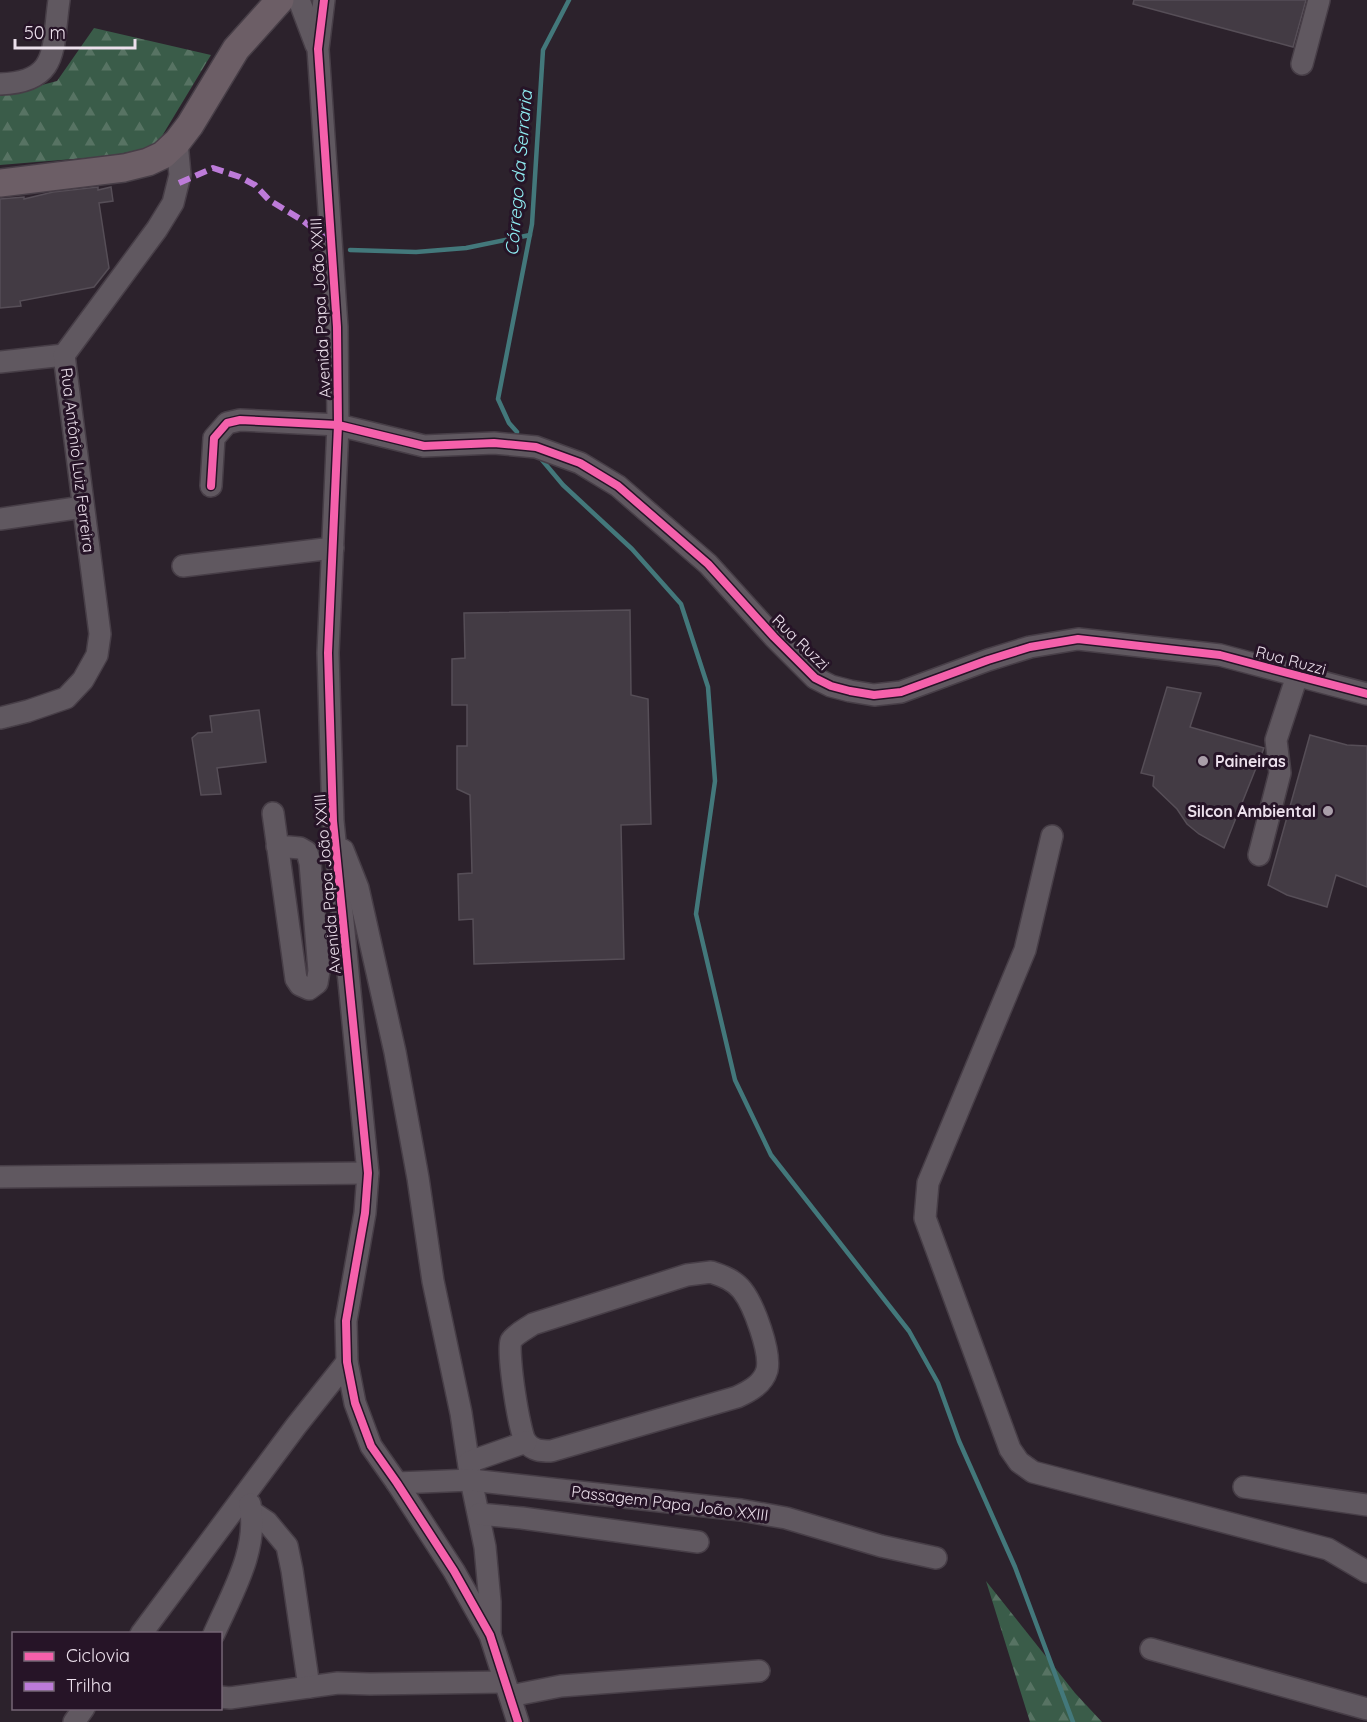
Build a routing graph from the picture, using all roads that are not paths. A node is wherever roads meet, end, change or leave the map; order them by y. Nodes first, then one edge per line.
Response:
1 (59, 0) edge
2 (253, 0) edge
3 (280, 0) edge
4 (299, 0) edge
5 (324, 0) edge
6 (1319, 0) edge
7 (236, 49) junction
8 (318, 49) junction
9 (1302, 64) dead end
10 (0, 84) edge
11 (177, 142) junction
12 (0, 183) edge
13 (64, 355) junction
14 (0, 362) edge
15 (338, 425) junction
16 (212, 486) dead end
17 (83, 507) junction
18 (0, 519) edge
19 (333, 548) junction
20 (183, 566) dead end
21 (1297, 676) junction
22 (1367, 694) edge
23 (0, 718) edge
24 (273, 813) dead end
25 (333, 821) junction
26 (1052, 836) dead end
27 (277, 846) junction
28 (1258, 855) dead end
29 (368, 1173) junction
30 (0, 1177) edge
31 (346, 1362) junction
32 (526, 1442) junction
33 (470, 1471) junction
34 (397, 1483) junction
35 (1244, 1487) dead end
36 (248, 1491) junction
37 (1367, 1505) edge
38 (252, 1512) junction
39 (479, 1514) junction
40 (698, 1542) dead end
41 (936, 1558) dead end
42 (1367, 1572) edge
43 (142, 1632) edge
44 (215, 1632) edge
45 (490, 1635) junction
46 (1151, 1649) dead end
47 (759, 1671) dead end
48 (309, 1687) junction
49 (507, 1689) junction
50 (222, 1697) edge
51 (1367, 1709) edge
52 (518, 1722) edge

1 - 10 street
2 - 7 main road
3 - 7 main road
4 - 8 street, Avenida Papa João XXIII
5 - 8 street, Avenida Papa João XXIII
6 - 9 street
7 - 11 main road
8 - 15 street, Avenida Papa João XXIII
11 - 12 main road
11 - 13 street, Rua Antônio Luiz Ferreira
13 - 14 street
13 - 17 street, Rua Antônio Luiz Ferreira
15 - 16 street, Rua Ruzzi
15 - 19 street, Avenida Papa João XXIII
15 - 21 street, Rua Ruzzi
17 - 18 street
17 - 23 street, Rua Antônio Luiz Ferreira
19 - 20 street
19 - 25 street, Avenida Papa João XXIII
21 - 22 street, Rua Ruzzi
21 - 28 street
24 - 27 street
25 - 29 street, Avenida Papa João XXIII
25 - 33 street
26 - 42 street
27 - 27 street
29 - 30 street
29 - 31 street, Avenida Papa João XXIII
31 - 34 street, Avenida Papa João XXIII
31 - 36 street
32 - 32 street
32 - 33 street
33 - 34 street
33 - 39 street
33 - 41 street, Passagem Papa João XXIII
34 - 45 street, Avenida Papa João XXIII
35 - 37 street
36 - 38 street
36 - 43 street
38 - 44 street
38 - 48 street
39 - 40 street
39 - 45 street
45 - 49 street, Avenida Papa João XXIII
46 - 51 street
47 - 49 street
48 - 49 street
48 - 50 street
49 - 52 street, Avenida Papa João XXIII

